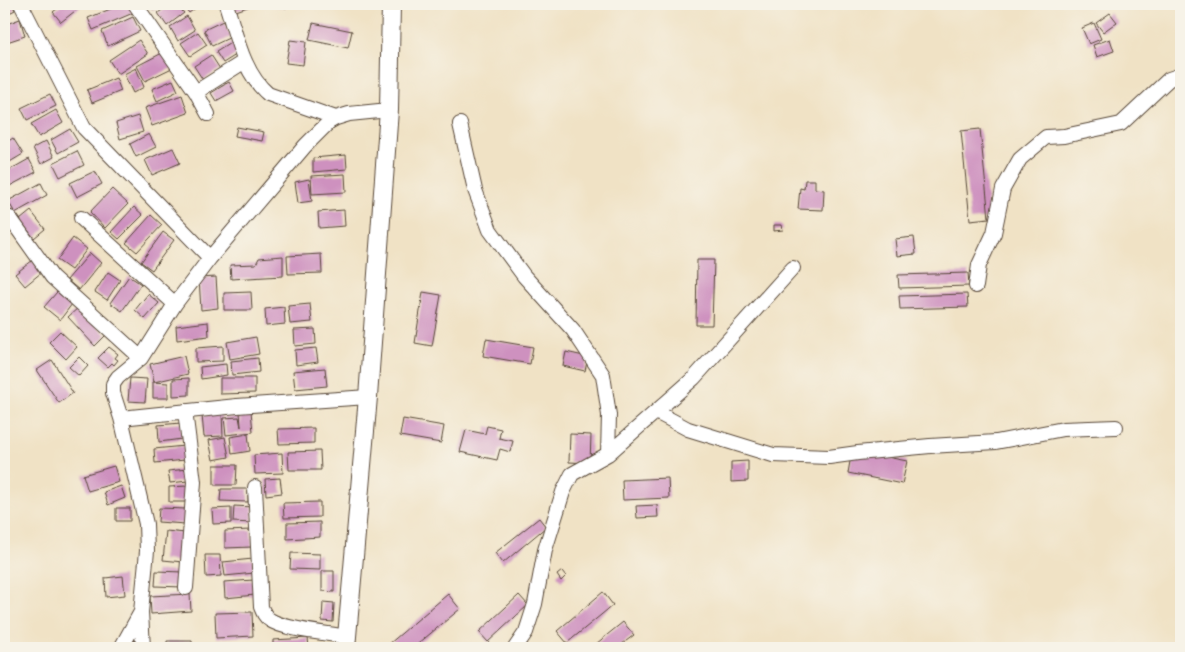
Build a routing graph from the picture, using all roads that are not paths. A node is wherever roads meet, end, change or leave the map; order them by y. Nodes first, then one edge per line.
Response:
1 (20, 4) edge
2 (135, 4) edge
3 (226, 4) edge
4 (391, 4) edge
5 (245, 61) junction
6 (1181, 75) edge
7 (196, 92) junction
8 (389, 110) junction
9 (208, 114) dead end
10 (336, 118) junction
11 (460, 124) dead end
12 (10, 218) dead end
13 (81, 218) dead end
14 (210, 258) junction
15 (793, 268) dead end
16 (976, 286) dead end
17 (175, 304) junction
18 (141, 358) junction
19 (368, 396) junction
20 (184, 411) junction
21 (656, 412) junction
22 (121, 418) junction
23 (1116, 426) dead end
24 (608, 454) junction
25 (255, 487) dead end
26 (186, 588) dead end
27 (141, 612) junction
28 (347, 642) edge
29 (121, 648) edge
30 (143, 648) edge
31 (515, 648) edge

1 - 14 street
2 - 7 street
3 - 5 street
4 - 8 main road
5 - 7 street
5 - 10 street
6 - 16 street
7 - 9 street
8 - 10 street
8 - 19 main road
10 - 14 street
11 - 24 street
12 - 18 street
13 - 17 street
14 - 17 street
15 - 21 street
17 - 18 street
18 - 22 street
19 - 20 street
19 - 28 main road
20 - 22 street
20 - 26 street
21 - 23 street
21 - 24 street
22 - 27 street
24 - 31 street
25 - 28 street
27 - 29 street
27 - 30 street

